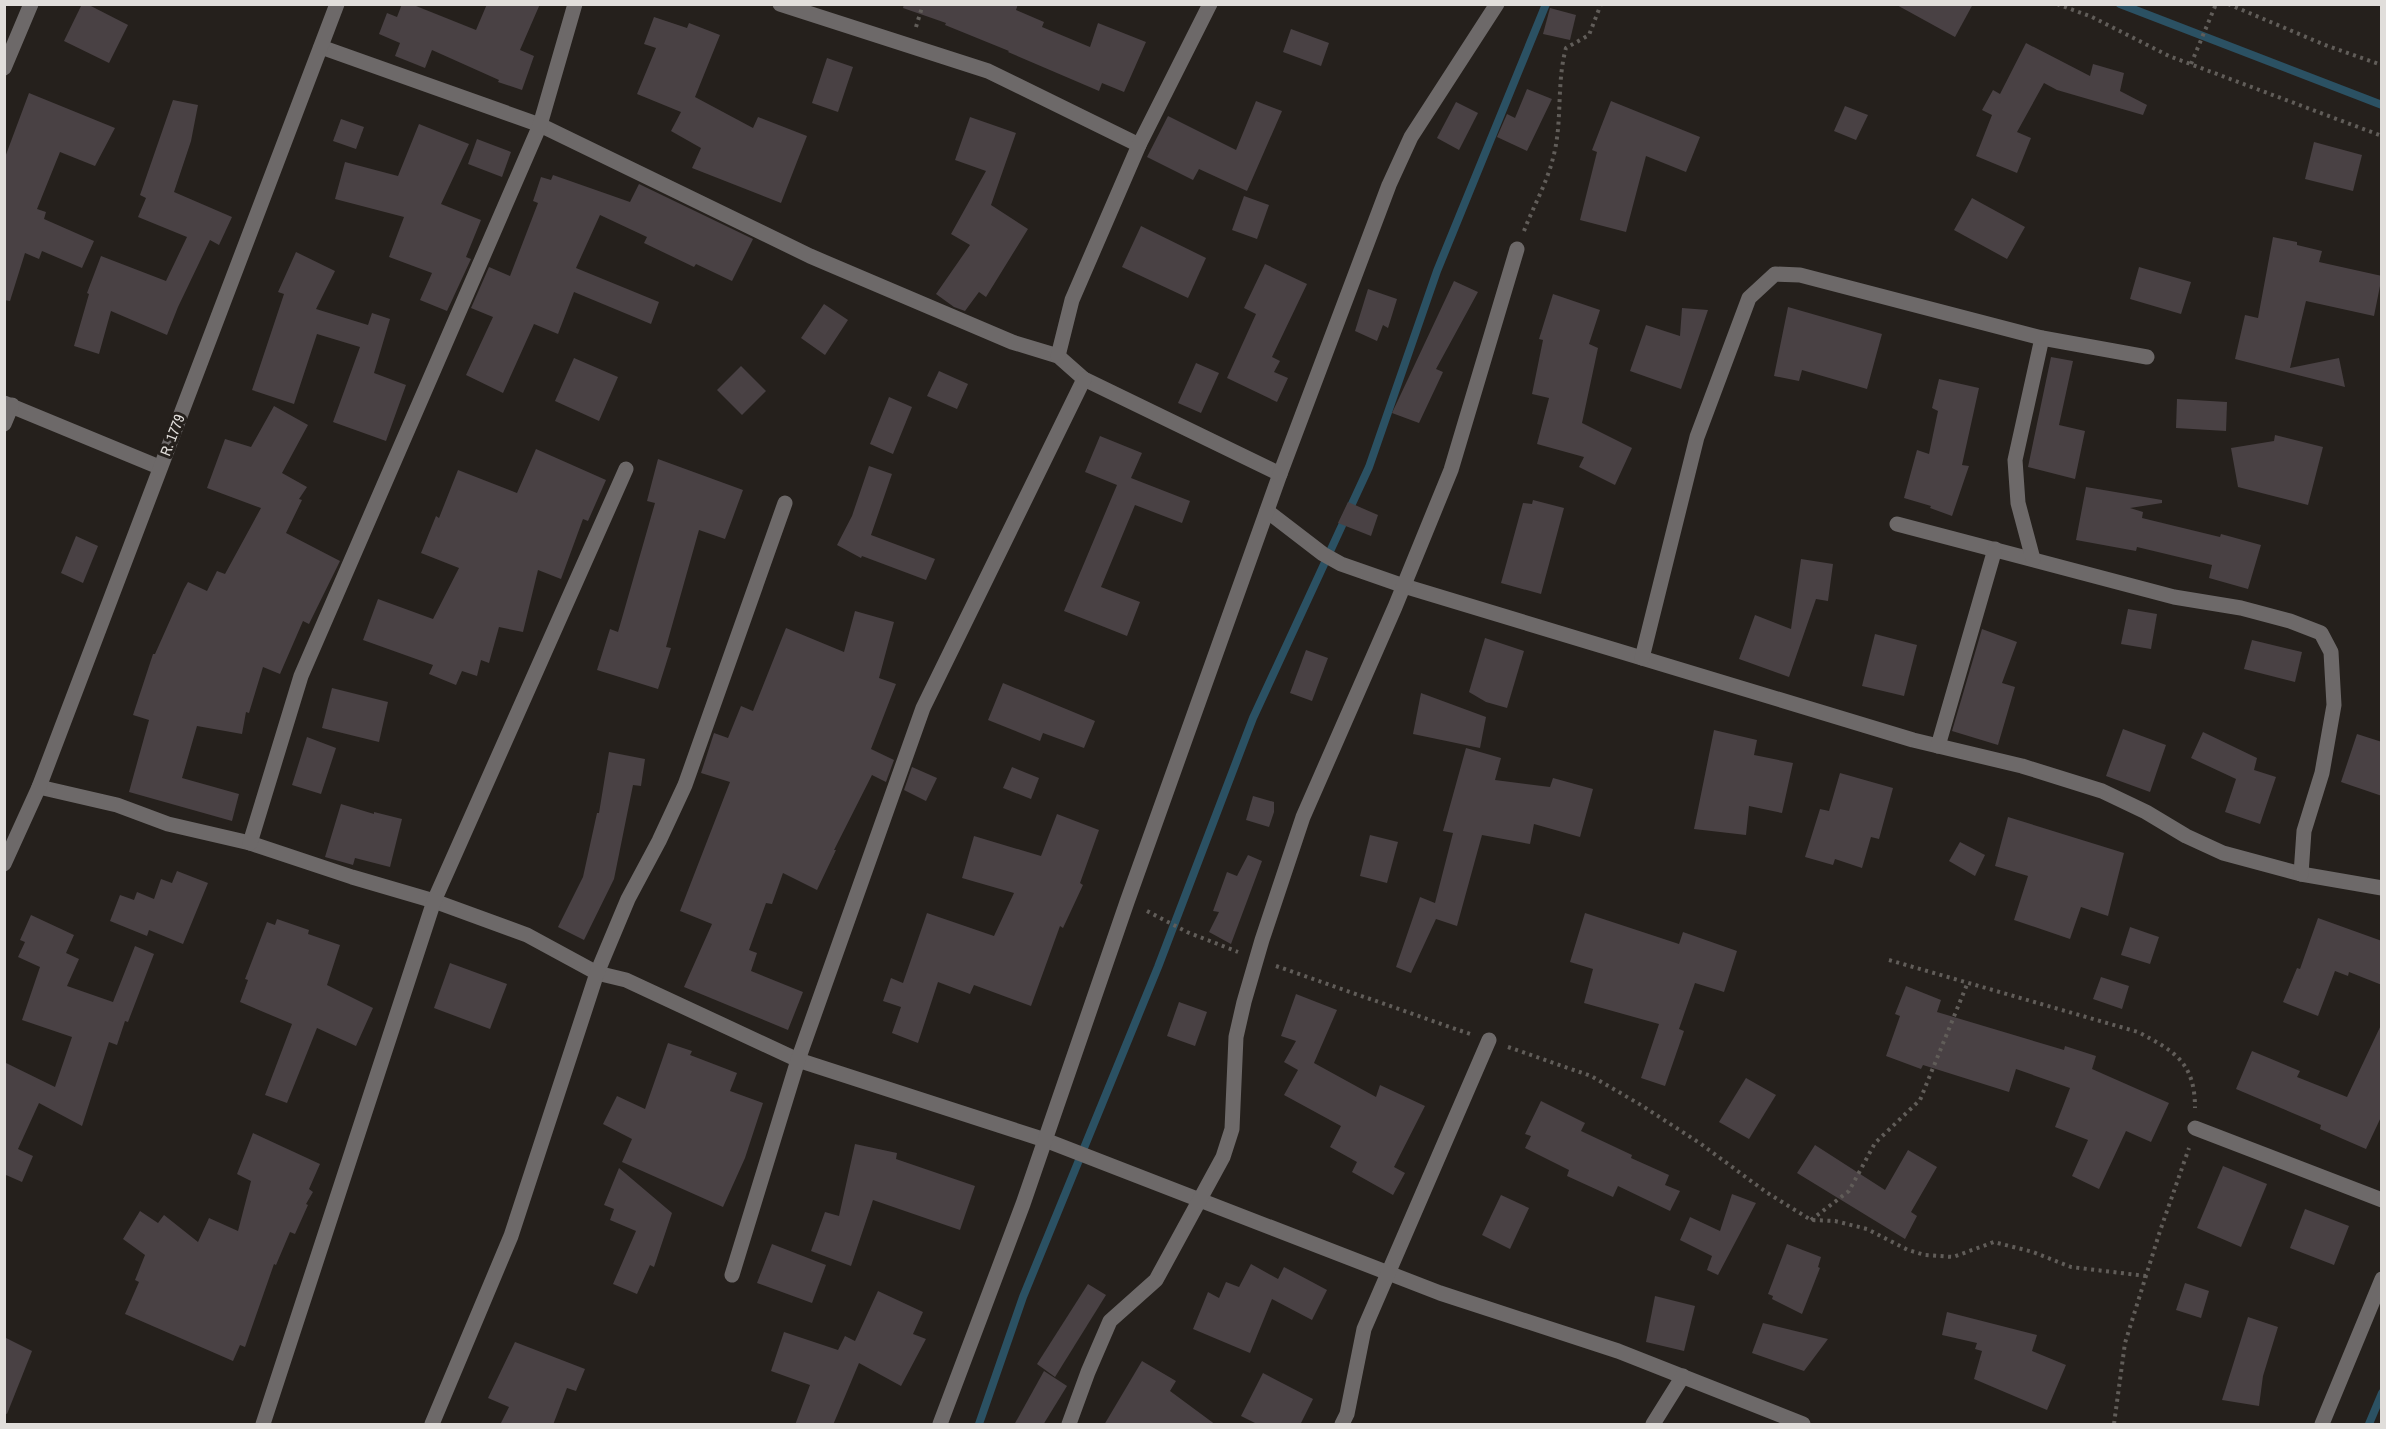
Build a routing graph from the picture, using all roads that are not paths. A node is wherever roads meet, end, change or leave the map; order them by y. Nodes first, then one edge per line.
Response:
1 (31, 4) edge
2 (337, 4) edge
3 (575, 4) edge
4 (780, 4) edge
5 (1210, 4) edge
6 (1497, 4) edge
7 (321, 47) junction
8 (4, 68) edge
9 (540, 125) junction
10 (1138, 145) junction
11 (1517, 249) road end
12 (2042, 338) junction
13 (1058, 356) junction
14 (2147, 357) dead end
15 (1084, 379) junction
16 (8, 404) edge
17 (4, 424) edge
18 (159, 467) junction
19 (626, 469) dead end
20 (1280, 474) junction
21 (785, 503) dead end
22 (1267, 511) junction
23 (1897, 524) dead end
24 (1995, 549) junction
25 (2033, 559) junction
26 (1404, 586) junction
27 (1642, 658) junction
28 (1938, 746) junction
29 (39, 787) junction
30 (250, 843) junction
31 (4, 864) edge
32 (2301, 874) junction
33 (2382, 888) edge
34 (434, 901) junction
35 (597, 973) junction
36 (1489, 1040) road end
37 (798, 1060) junction
38 (2194, 1128) road end
39 (1045, 1140) junction
40 (1199, 1199) junction
41 (2382, 1200) edge
42 (1387, 1272) junction
43 (732, 1275) dead end
44 (2382, 1279) edge
45 (1683, 1376) junction
46 (1800, 1424) edge
47 (263, 1425) edge
48 (432, 1425) edge
49 (940, 1425) edge
50 (1069, 1425) edge
51 (1342, 1425) edge
52 (1653, 1425) edge
53 (2322, 1425) edge

1 - 8 street
2 - 7 street, R. 1779
3 - 9 street
4 - 10 street
5 - 10 street
6 - 20 street
7 - 9 street
7 - 18 street, R. 1779
9 - 13 street
9 - 30 street
10 - 13 street
11 - 26 street
12 - 14 street
12 - 25 street
12 - 27 street
13 - 15 street
15 - 20 street
15 - 37 street
16 - 17 street
16 - 18 street
18 - 29 street, R. 1779
19 - 34 street
20 - 22 street
21 - 35 street
22 - 26 street
22 - 39 street
23 - 24 street
24 - 25 street
24 - 28 street
25 - 32 street
26 - 27 street
26 - 40 street
27 - 28 street
28 - 32 street
29 - 30 street
29 - 31 street, R. 1779
30 - 34 street
32 - 33 street
34 - 35 street
34 - 47 street
35 - 37 street
35 - 48 street
36 - 42 street
37 - 39 street
37 - 43 street
38 - 41 street
39 - 40 street
39 - 49 street
40 - 42 street
40 - 50 street
42 - 45 street
42 - 51 street
44 - 53 street
45 - 46 street
45 - 52 street

